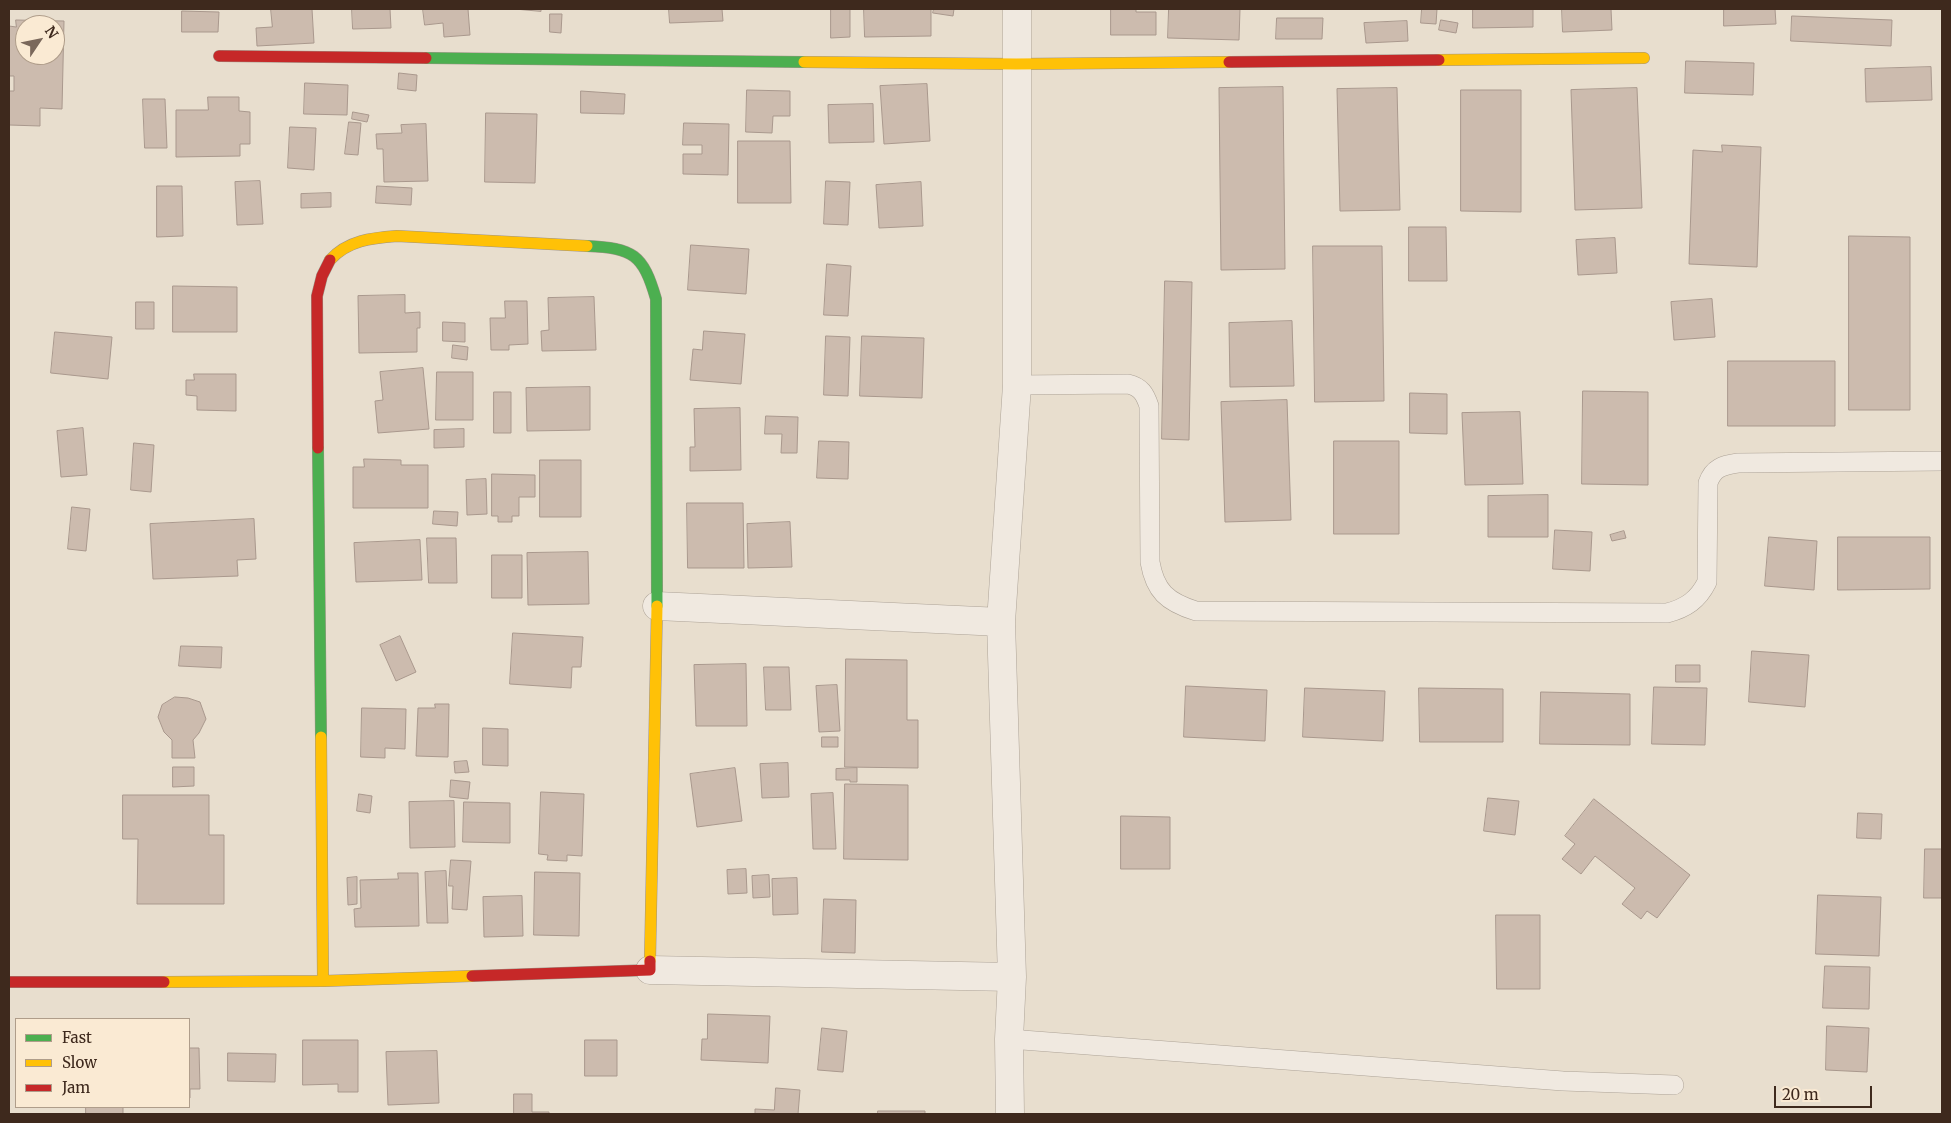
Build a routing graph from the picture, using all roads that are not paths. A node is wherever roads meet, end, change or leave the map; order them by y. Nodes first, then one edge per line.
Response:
1 (1017, 9) edge
2 (219, 56) dead end
3 (1644, 58) dead end
4 (1016, 64) junction
5 (1017, 385) junction
6 (1942, 461) edge
7 (658, 606) junction
8 (1001, 622) junction
9 (650, 970) junction
10 (1012, 977) junction
11 (323, 981) junction
12 (9, 982) edge
13 (1009, 1039) junction
14 (1674, 1086) dead end
15 (1010, 1114) edge

1 - 4 street
2 - 4 street
3 - 4 street
4 - 5 street
5 - 6 lane
5 - 8 street
7 - 8 street
7 - 9 street
7 - 11 street
8 - 10 street
9 - 10 street
9 - 11 street
10 - 13 street
11 - 12 street
13 - 14 lane
13 - 15 street

